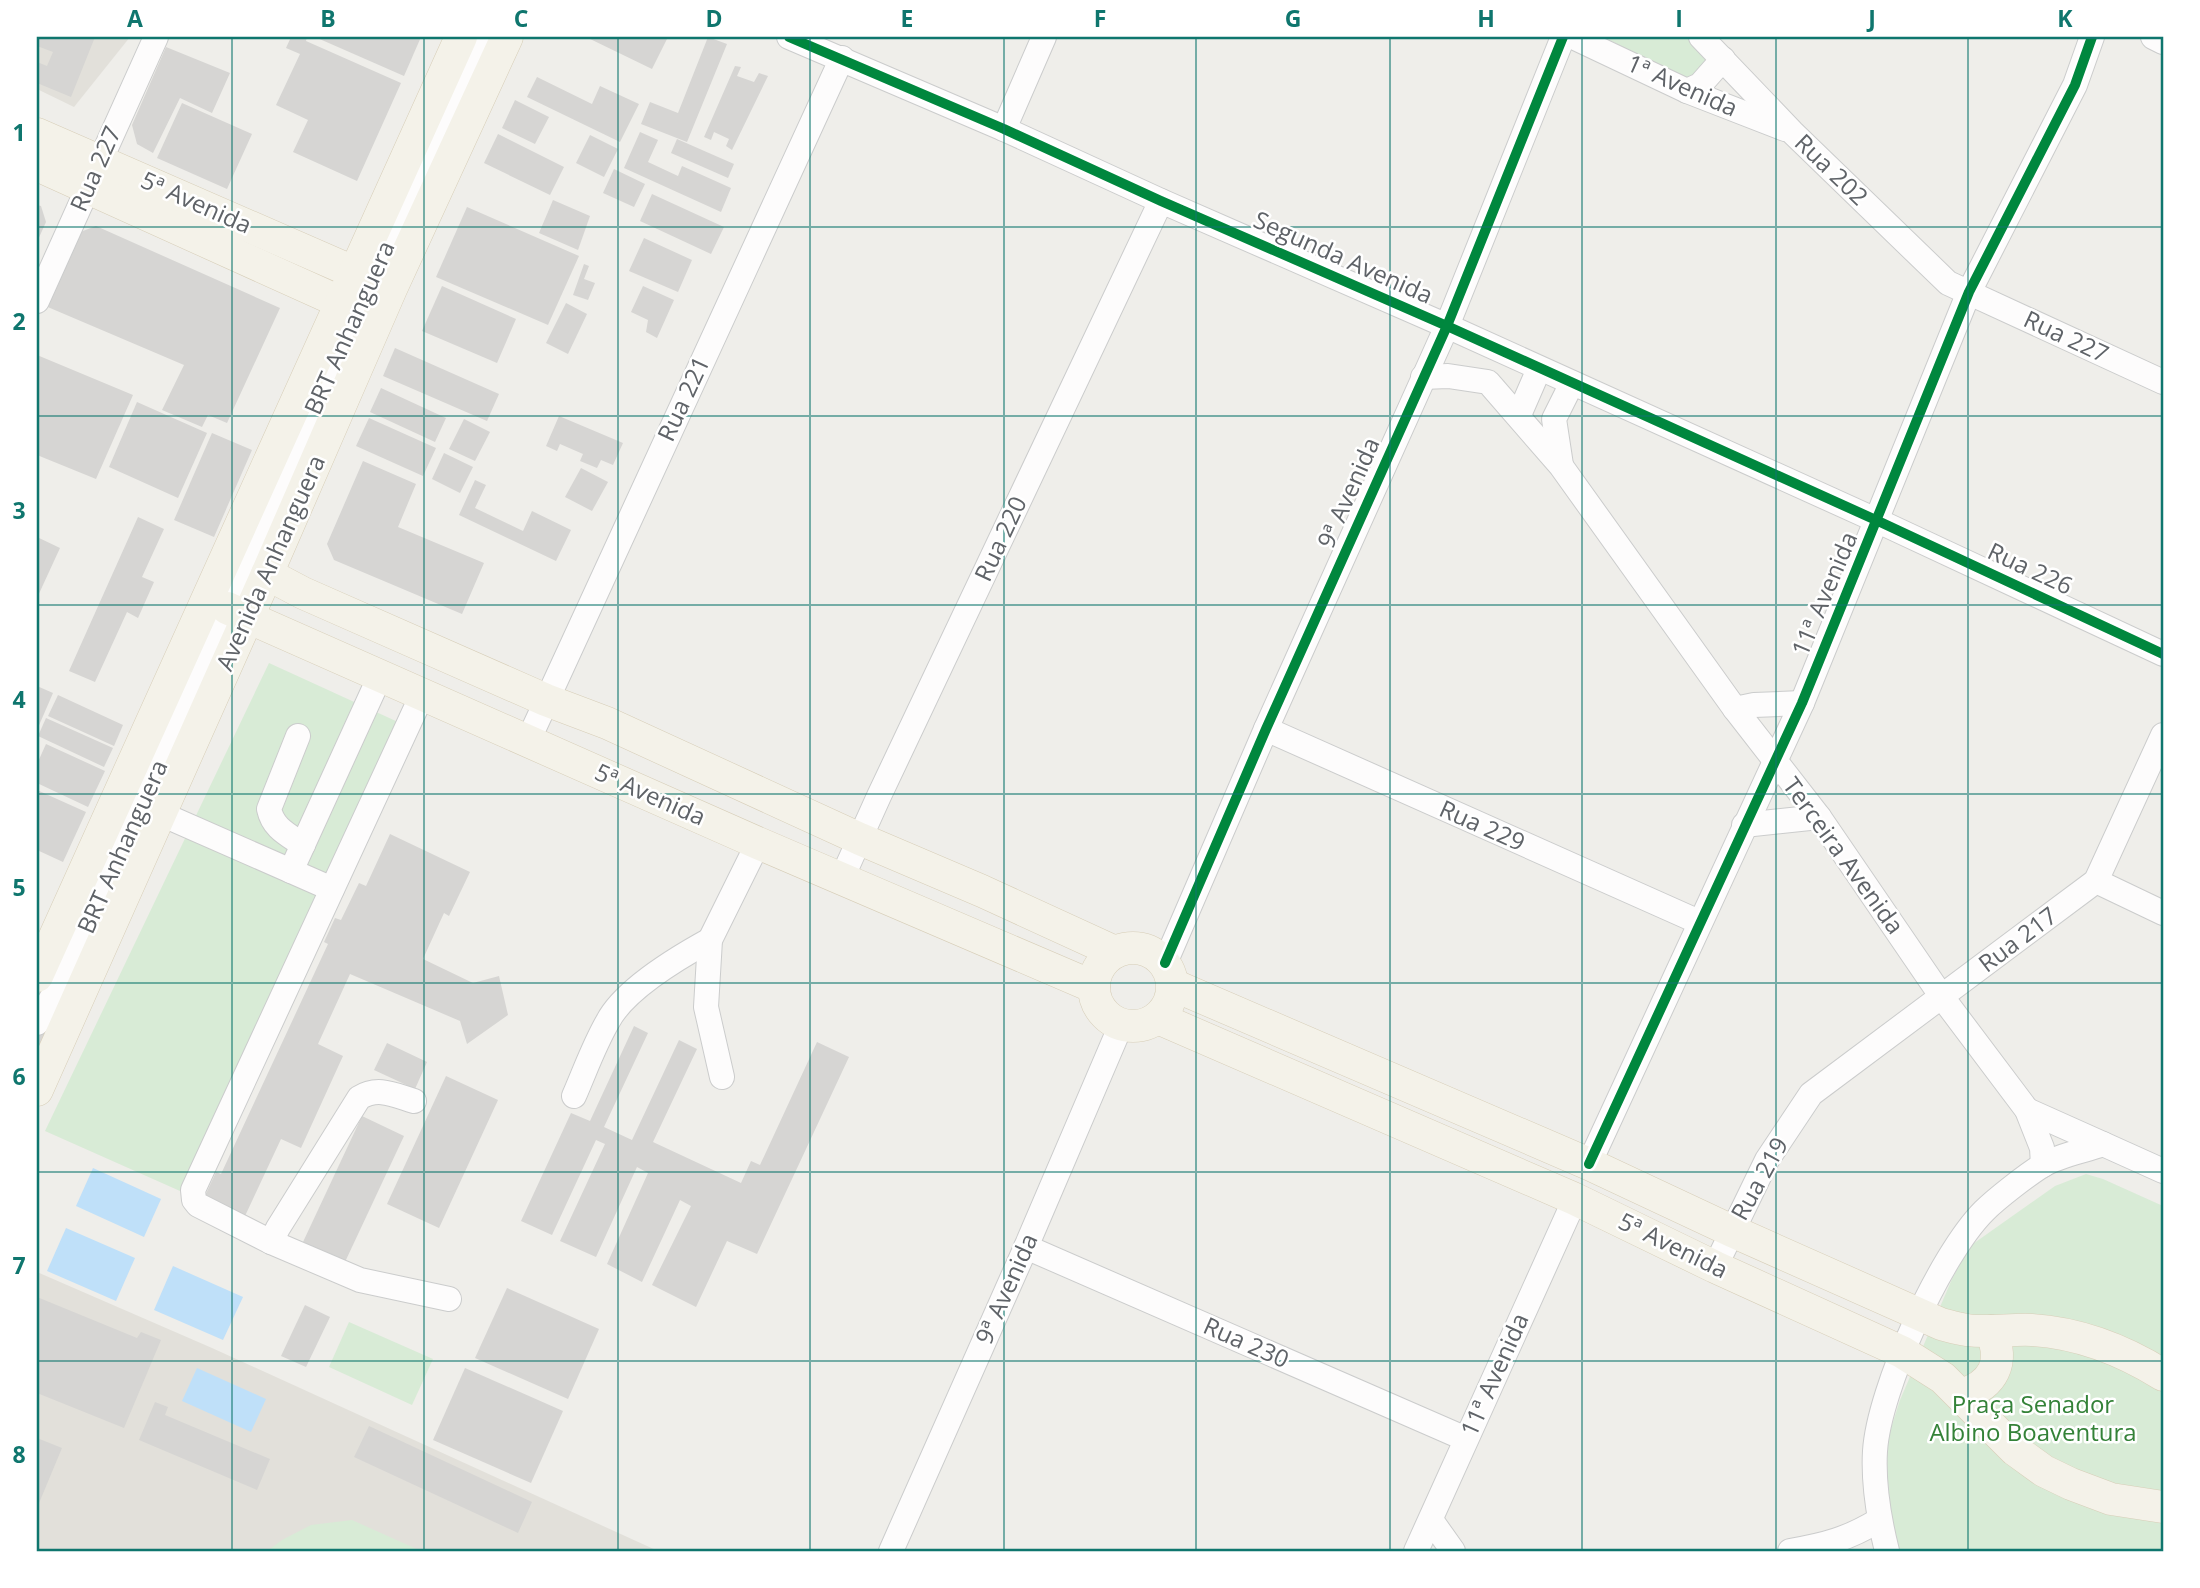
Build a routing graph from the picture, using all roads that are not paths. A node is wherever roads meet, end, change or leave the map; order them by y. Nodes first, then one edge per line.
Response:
1 (156, 37) edge
2 (461, 37) edge
3 (481, 37) edge
4 (507, 37) edge
5 (789, 37) edge
6 (1044, 37) edge
7 (1563, 37) edge
8 (1573, 37) edge
9 (1701, 37) edge
10 (2092, 37) edge
11 (2153, 37) edge
12 (2163, 42) edge
13 (822, 43) edge
14 (842, 58) junction
15 (1723, 59) junction
16 (1686, 91) junction
17 (1004, 129) junction
18 (1792, 132) junction
19 (37, 134) edge
20 (37, 165) edge
21 (94, 175) junction
22 (1161, 201) junction
23 (372, 280) junction
24 (1969, 292) junction
25 (37, 301) edge
26 (340, 302) junction
27 (1447, 326) junction
28 (1539, 369) junction
29 (1423, 377) junction
30 (2163, 382) edge
31 (1572, 383) junction
32 (1519, 415) junction
33 (1561, 466) junction
34 (1878, 521) junction
35 (267, 574) junction
36 (227, 608) junction
37 (2163, 654) edge
38 (380, 676) junction
39 (422, 695) junction
40 (546, 700) junction
41 (1802, 703) junction
42 (1735, 709) junction
43 (1266, 729) junction
44 (2163, 735) edge
45 (298, 736) dead end
46 (527, 741) junction
47 (1774, 761) junction
48 (159, 813) junction
49 (1819, 817) junction
50 (1744, 825) junction
51 (860, 839) junction
52 (758, 843) junction
53 (303, 845) junction
54 (291, 872) junction
55 (842, 878) junction
56 (2096, 881) junction
57 (332, 889) junction
58 (2163, 913) edge
59 (1699, 922) junction
60 (45, 936) edge
61 (710, 940) junction
62 (1115, 953) junction
63 (70, 966) junction
64 (1169, 974) junction
65 (37, 976) edge
66 (1094, 987) junction
67 (1942, 997) junction
68 (1157, 1018) junction
69 (37, 1023) edge
70 (1121, 1025) junction
71 (37, 1070) edge
72 (722, 1077) dead end
73 (37, 1090) edge
74 (1811, 1094) joint
75 (573, 1096) dead end
76 (414, 1101) dead end
77 (2027, 1110) junction
78 (2103, 1144) junction
79 (1589, 1164) junction
80 (2043, 1165) junction
81 (2163, 1171) edge
82 (1575, 1199) junction
83 (1732, 1231) junction
84 (271, 1242) junction
85 (1026, 1247) junction
86 (1715, 1267) junction
87 (449, 1299) dead end
88 (1920, 1315) junction
89 (1991, 1331) junction
90 (1902, 1352) junction
91 (2163, 1375) edge
92 (1961, 1395) junction
93 (1466, 1439) junction
94 (2163, 1507) edge
95 (1431, 1520) junction
96 (1879, 1520) junction
97 (891, 1551) edge
98 (1416, 1551) edge
99 (1453, 1551) edge
100 (1790, 1551) edge
101 (1887, 1551) edge

1 - 21 street, Rua 227
2 - 23 main road, Avenida Anhanguera
3 - 23 street, BRT Anhanguera
4 - 23 main road, Avenida Anhanguera
5 - 13 street, Segunda Avenida
6 - 17 street
7 - 27 street, 9ª Avenida
8 - 16 street, 1ª Avenida
9 - 15 street, Rua 202
10 - 24 street, 11ª Avenida
11 - 12 street
13 - 14 street, Segunda Avenida
14 - 17 street, Segunda Avenida
14 - 40 street, Rua 221
15 - 16 street
15 - 18 street, Rua 202
16 - 18 street, 1ª Avenida
17 - 22 street, Segunda Avenida
18 - 24 street, Rua 202
19 - 21 main road, 5ª Avenida
20 - 21 main road, 5ª Avenida
21 - 23 main road, 5ª Avenida
21 - 25 street, Rua 227
21 - 26 main road, 5ª Avenida
22 - 27 street, Segunda Avenida
22 - 51 street, Rua 220
23 - 26 main road, Avenida Anhanguera
23 - 35 main road, Avenida Anhanguera
23 - 36 street, BRT Anhanguera
24 - 30 street, Rua 227
24 - 34 street, 11ª Avenida
26 - 36 main road, Avenida Anhanguera
27 - 28 street, Segunda Avenida
27 - 29 street, 9ª Avenida
28 - 31 street, Segunda Avenida
28 - 32 street
29 - 32 street, Terceira Avenida
29 - 43 street, 9ª Avenida
31 - 33 street, Terceira Avenida
31 - 34 street, Segunda Avenida
32 - 33 street, Terceira Avenida
33 - 42 street, Terceira Avenida
34 - 37 street, Rua 226
34 - 41 street, 11ª Avenida
35 - 36 main road, Avenida Anhanguera
35 - 40 main road, 5ª Avenida
36 - 38 main road, 5ª Avenida
36 - 48 main road, Avenida Anhanguera
36 - 60 main road, Avenida Anhanguera
36 - 63 street, BRT Anhanguera
38 - 39 main road, 5ª Avenida
38 - 53 street
39 - 46 main road, 5ª Avenida
39 - 57 street
40 - 46 street, Rua 221
40 - 51 main road, 5ª Avenida
41 - 42 street
41 - 47 street, 11ª Avenida
42 - 47 street, Terceira Avenida
43 - 59 street, Rua 229
43 - 64 street, 9ª Avenida
44 - 56 street, Rua 217
45 - 53 street
46 - 52 main road, 5ª Avenida
47 - 49 street, Terceira Avenida
47 - 50 street, 11ª Avenida
48 - 54 street
48 - 73 main road, Avenida Anhanguera
49 - 50 street
49 - 67 street, Terceira Avenida
50 - 59 street, 11ª Avenida
51 - 55 street, Rua 220
51 - 62 main road, 5ª Avenida
52 - 55 main road, 5ª Avenida
52 - 61 street
53 - 54 street
54 - 57 street
55 - 66 main road, 5ª Avenida
56 - 58 street
56 - 67 street, Rua 217
57 - 84 street
59 - 79 street, 11ª Avenida
60 - 65 main road, Avenida Anhanguera
61 - 72 street
61 - 75 street
62 - 64 main road
62 - 66 main road
63 - 69 street, BRT Anhanguera
63 - 71 street, BRT Anhanguera
64 - 68 main road
64 - 79 main road, 5ª Avenida
66 - 70 main road
67 - 74 street, Rua 217
67 - 77 street, Terceira Avenida
68 - 70 main road
68 - 82 main road, 5ª Avenida
70 - 85 street, 9ª Avenida
74 - 83 street, Rua 219
76 - 84 street
77 - 78 street, Terceira Avenida
77 - 80 street, Terceira Avenida
78 - 80 street
78 - 81 street, Terceira Avenida
79 - 83 main road, 5ª Avenida
80 - 88 street
82 - 86 main road, 5ª Avenida
82 - 93 street, 11ª Avenida
83 - 86 street, Rua 219
83 - 88 main road, 5ª Avenida
84 - 87 street
85 - 93 street, Rua 230
85 - 97 street, 9ª Avenida
86 - 90 main road, 5ª Avenida
88 - 89 main road, 5ª Avenida
88 - 90 street
89 - 91 main road, 5ª Avenida
89 - 92 main road
90 - 92 main road, 5ª Avenida
90 - 96 street
92 - 94 main road, 5ª Avenida
93 - 95 street, 11ª Avenida
95 - 98 street, 11ª Avenida
95 - 99 street
96 - 100 street
96 - 101 street

